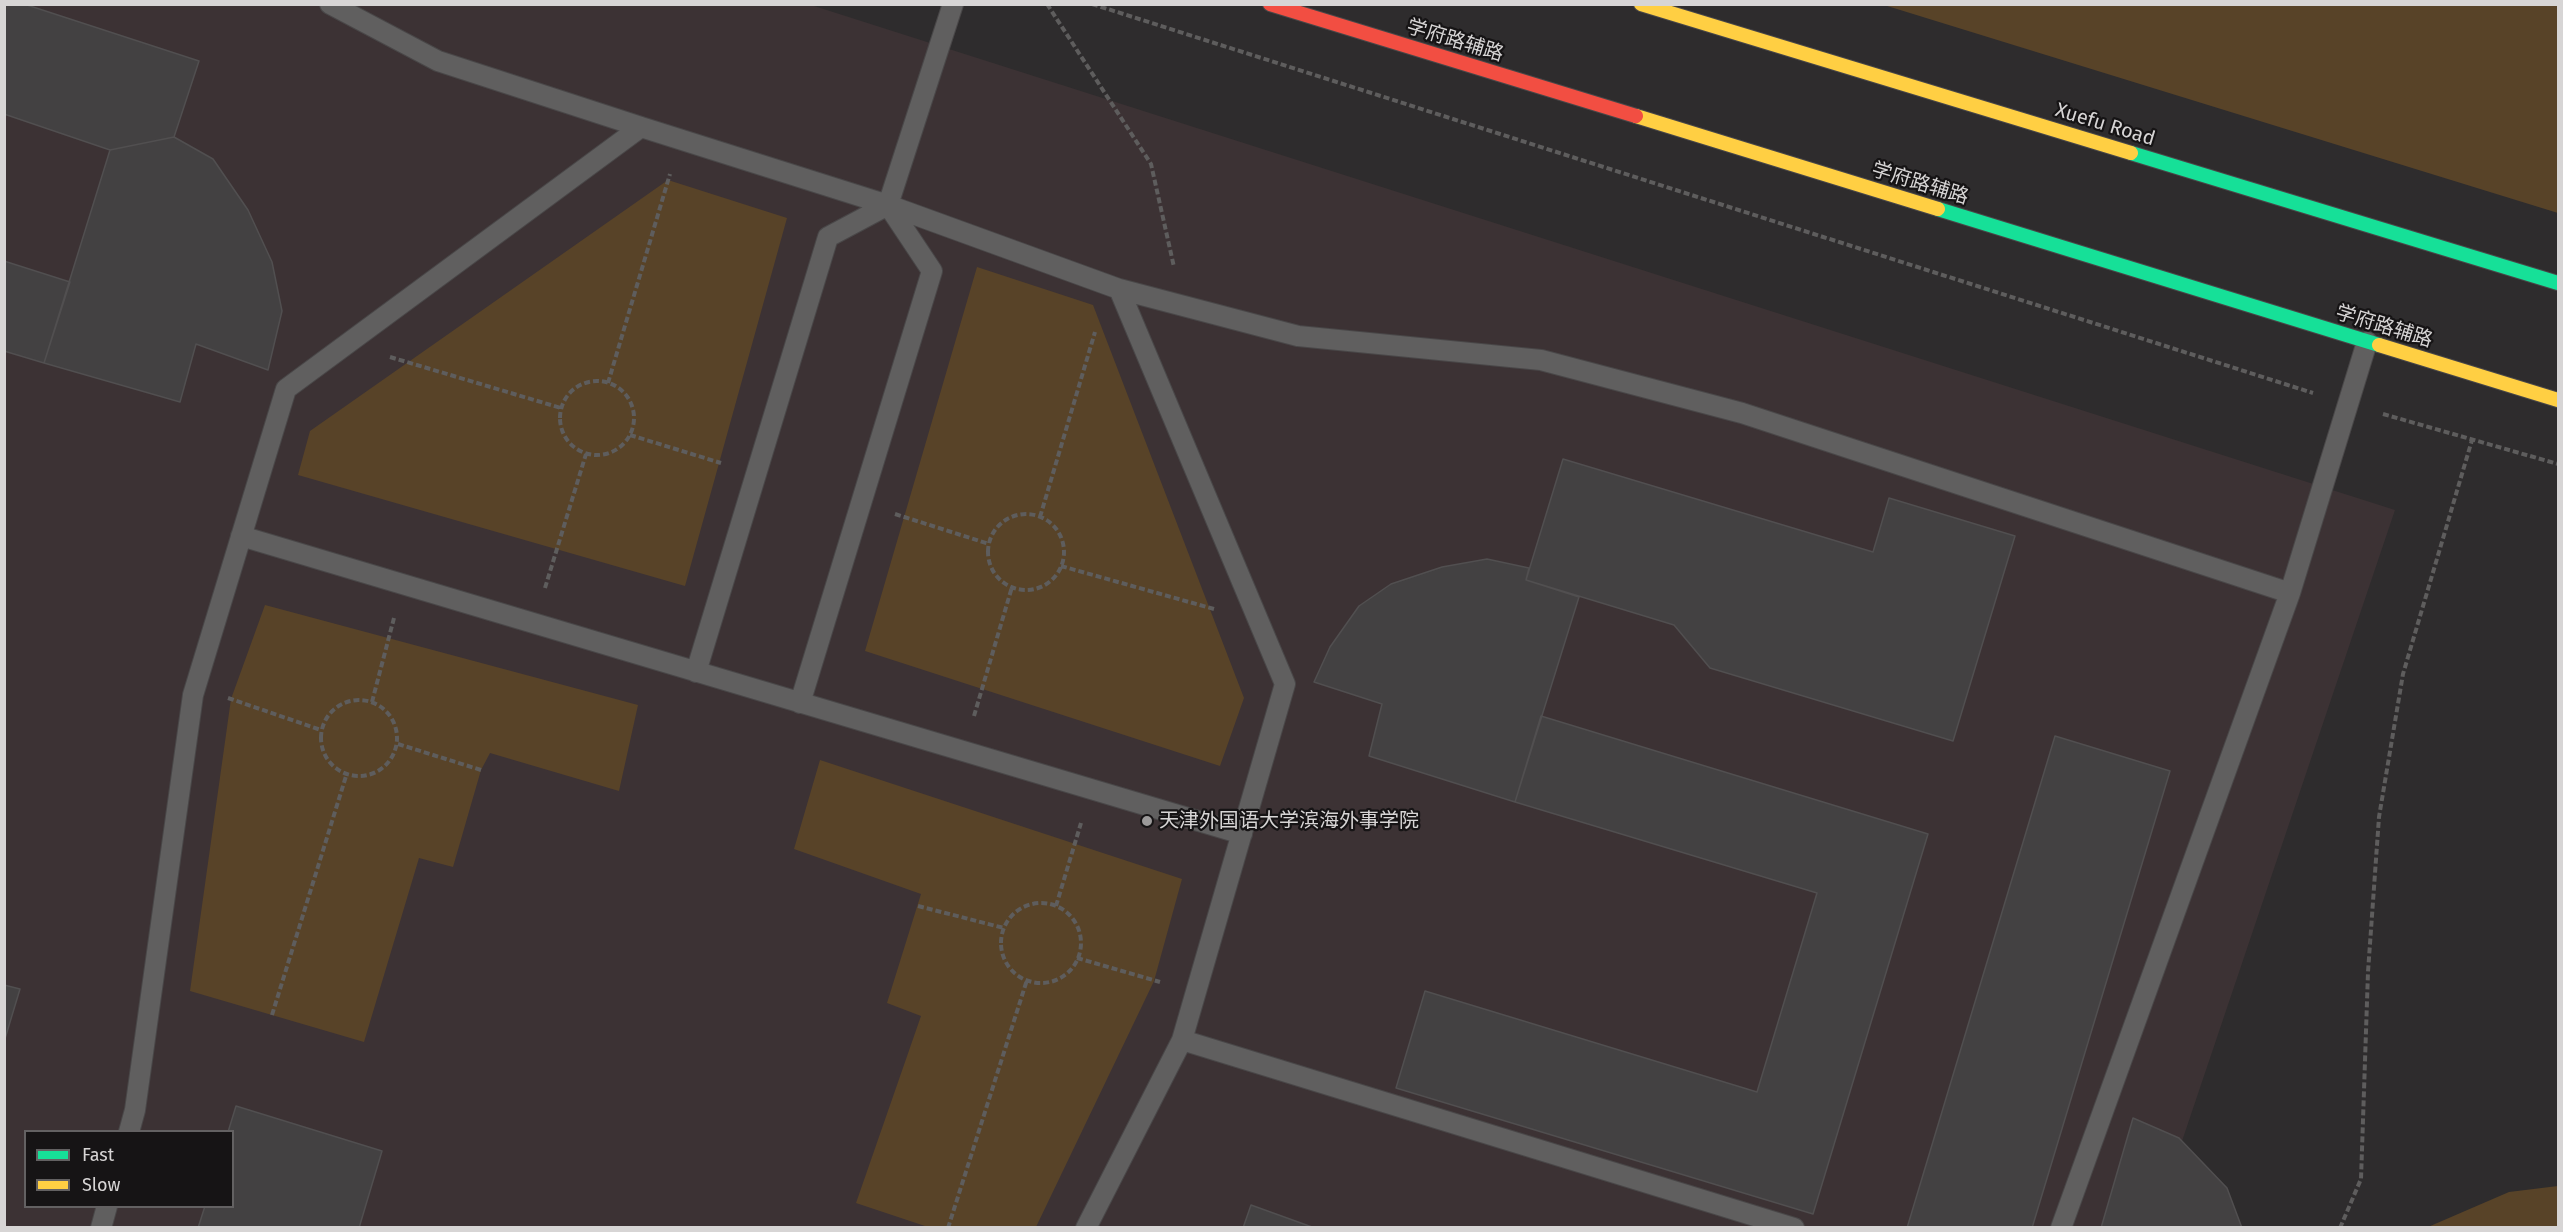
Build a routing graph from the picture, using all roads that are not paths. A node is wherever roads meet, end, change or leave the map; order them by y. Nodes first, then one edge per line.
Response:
1 (330, 4) edge
2 (953, 4) edge
3 (1270, 4) edge
4 (1641, 4) edge
5 (640, 127) junction
6 (888, 205) junction
7 (2559, 283) edge
8 (1119, 289) junction
9 (2367, 342) junction
10 (2559, 400) edge
11 (241, 536) junction
12 (2290, 593) junction
13 (696, 672) junction
14 (800, 703) junction
15 (1242, 834) junction
16 (1182, 1040) junction
17 (129, 1130) edge
18 (106, 1208) edge
19 (101, 1227) edge
20 (1086, 1227) edge
21 (1794, 1227) edge
22 (2061, 1227) edge

1 - 5 lane
2 - 6 lane
3 - 9 main road, 学府路辅路
4 - 7 main road, Xuefu Road
5 - 6 lane
5 - 11 lane
6 - 8 lane
6 - 13 lane
6 - 14 lane
8 - 12 lane
8 - 15 lane
9 - 10 main road, 学府路辅路
9 - 12 lane
11 - 13 lane
11 - 17 lane
12 - 22 lane
13 - 14 lane
14 - 15 lane
15 - 16 lane
16 - 20 lane
16 - 21 lane
18 - 19 lane

